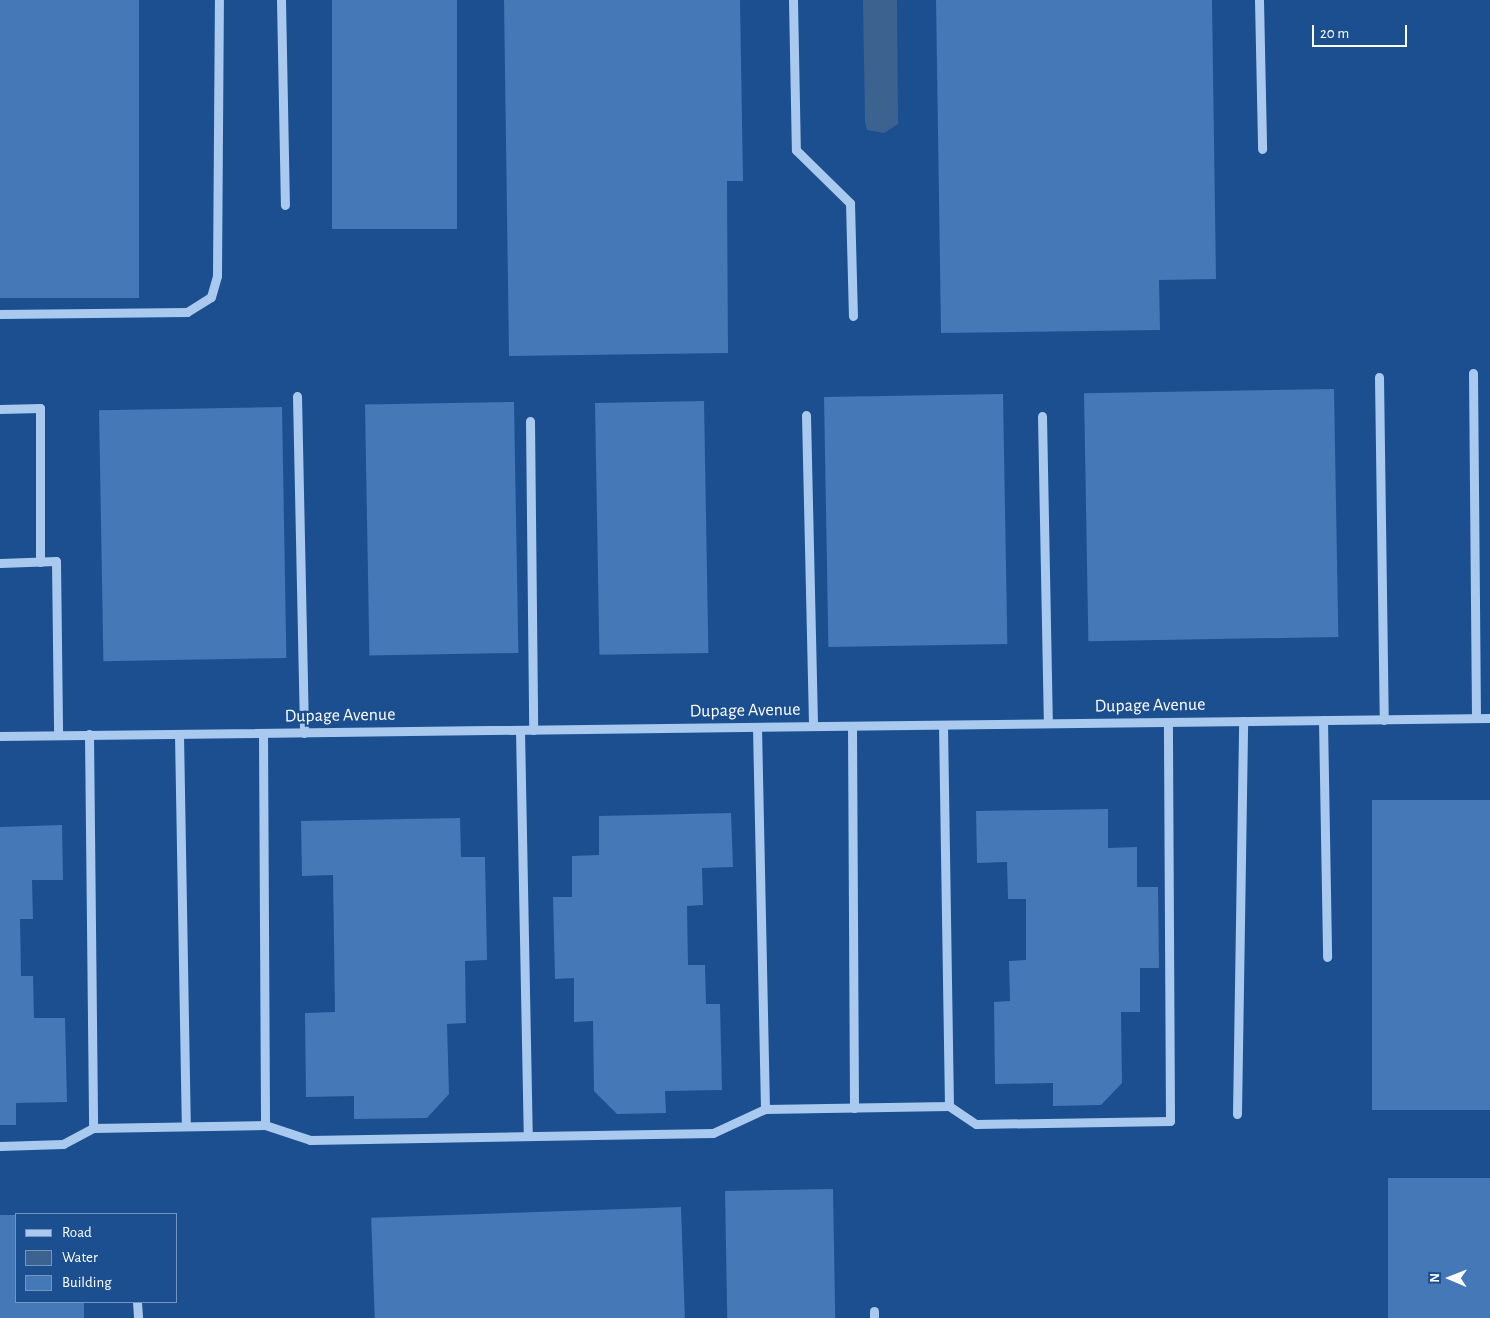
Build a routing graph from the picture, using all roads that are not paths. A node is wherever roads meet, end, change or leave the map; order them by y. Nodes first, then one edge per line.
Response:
1 (219, 0) edge
2 (281, 0) edge
3 (793, 0) edge
4 (1259, 0) edge
5 (1262, 149) dead end
6 (286, 205) dead end
7 (0, 314) edge
8 (853, 316) dead end
9 (1473, 373) dead end
10 (1379, 377) dead end
11 (297, 396) dead end
12 (0, 408) edge
13 (806, 415) dead end
14 (1042, 416) dead end
15 (530, 421) dead end
16 (40, 562) junction
17 (0, 563) edge
18 (1476, 718) junction
19 (1490, 718) edge
20 (1323, 720) junction
21 (1384, 720) junction
22 (1244, 721) junction
23 (1168, 722) junction
24 (1048, 723) junction
25 (943, 724) junction
26 (813, 726) junction
27 (852, 726) junction
28 (757, 727) junction
29 (520, 730) junction
30 (533, 730) junction
31 (304, 733) junction
32 (89, 734) junction
33 (179, 734) junction
34 (263, 734) junction
35 (58, 735) junction
36 (0, 736) edge
37 (1327, 957) dead end
38 (949, 1106) junction
39 (854, 1108) junction
40 (765, 1109) junction
41 (1237, 1114) dead end
42 (265, 1125) junction
43 (186, 1126) junction
44 (93, 1128) junction
45 (528, 1136) junction
46 (0, 1146) edge
47 (137, 1303) edge
48 (138, 1318) edge

1 - 7 street
2 - 6 street
3 - 8 street
4 - 5 street
9 - 18 street
10 - 21 street
11 - 31 street
12 - 16 street
13 - 26 street
14 - 24 street
15 - 30 street
16 - 17 street
16 - 35 street
18 - 19 street, Dupage Avenue
18 - 21 street, Dupage Avenue
20 - 21 street, Dupage Avenue
20 - 22 street, Dupage Avenue
20 - 37 street
22 - 23 street, Dupage Avenue
22 - 41 street
23 - 24 street, Dupage Avenue
23 - 38 street
24 - 25 street, Dupage Avenue
25 - 27 street, Dupage Avenue
25 - 38 street
26 - 27 street, Dupage Avenue
26 - 28 street, Dupage Avenue
27 - 39 street
28 - 30 street, Dupage Avenue
28 - 40 street
29 - 30 street, Dupage Avenue
29 - 31 street, Dupage Avenue
29 - 45 street
31 - 34 street, Dupage Avenue
32 - 33 street, Dupage Avenue
32 - 35 street, Dupage Avenue
32 - 44 street
33 - 34 street, Dupage Avenue
33 - 43 street
34 - 42 street
35 - 36 street, Dupage Avenue
38 - 39 street
39 - 40 street
40 - 45 street
42 - 43 street
42 - 45 street
43 - 44 street
44 - 46 street
47 - 48 street

